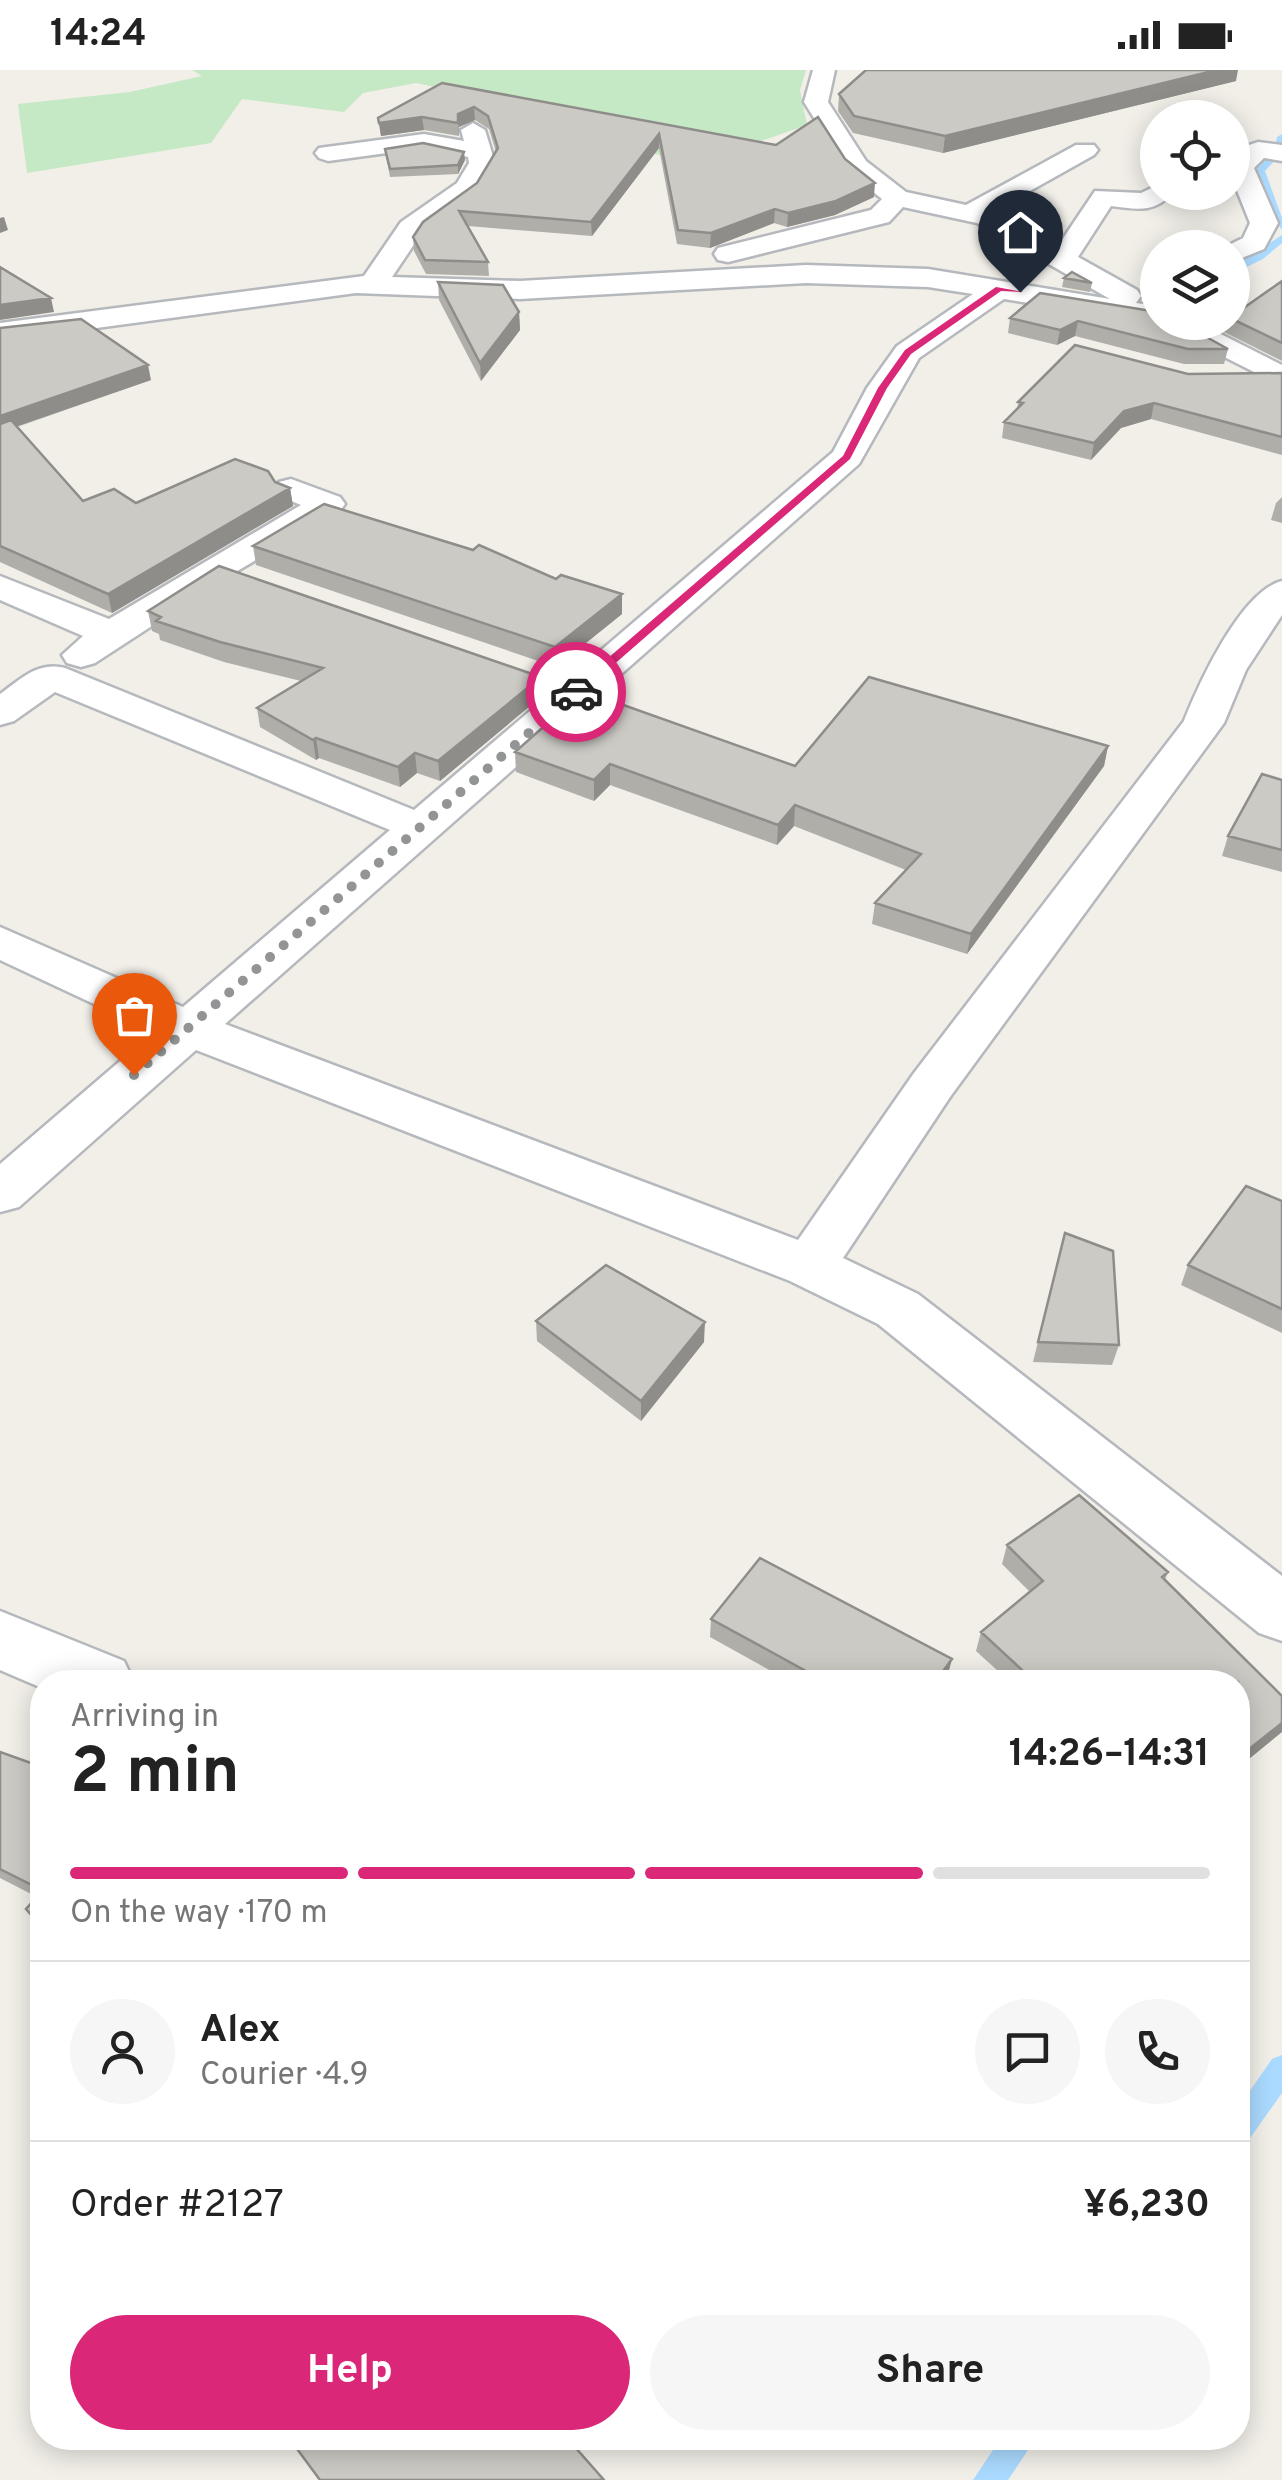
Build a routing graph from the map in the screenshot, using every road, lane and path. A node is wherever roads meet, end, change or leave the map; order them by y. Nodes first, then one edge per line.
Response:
1 (824, 70) edge
2 (1085, 150) dead end
3 (1270, 151) edge
4 (328, 152) dead end
5 (1077, 178) dead end
6 (897, 198) junction
7 (1104, 198) junction
8 (1140, 201) edge
9 (972, 212) junction
10 (1250, 245) edge
11 (1062, 260) junction
12 (662, 280) junction
13 (372, 285) junction
14 (999, 288) junction
15 (1140, 302) edge
16 (1140, 308) edge
17 (0, 332) edge
18 (1232, 340) edge
19 (1262, 352) edge
20 (1211, 378) edge
21 (291, 489) edge
22 (218, 568) junction
23 (256, 581) edge
24 (0, 587) edge
25 (1282, 592) edge
26 (111, 634) junction
27 (52, 676) junction
28 (0, 713) edge
29 (420, 827) junction
30 (0, 942) edge
31 (187, 1028) junction
32 (0, 1192) edge
33 (809, 1266) junction
34 (1282, 1613) edge
35 (0, 1640) edge
36 (71, 1670) edge

1 - 6 street
2 - 9 street
3 - 10 street
4 - 13 street
5 - 7 street
6 - 9 street
6 - 12 street
7 - 8 street
7 - 11 street
9 - 11 street
11 - 15 street
12 - 13 street
12 - 14 street
13 - 17 street
14 - 16 street
14 - 29 street
18 - 19 street
19 - 20 street
21 - 22 street
22 - 23 street
22 - 26 street
24 - 26 street
25 - 33 street
26 - 27 street
27 - 28 street
27 - 29 street
29 - 31 street
30 - 31 street
31 - 32 street
31 - 33 street
33 - 34 street
35 - 36 street

